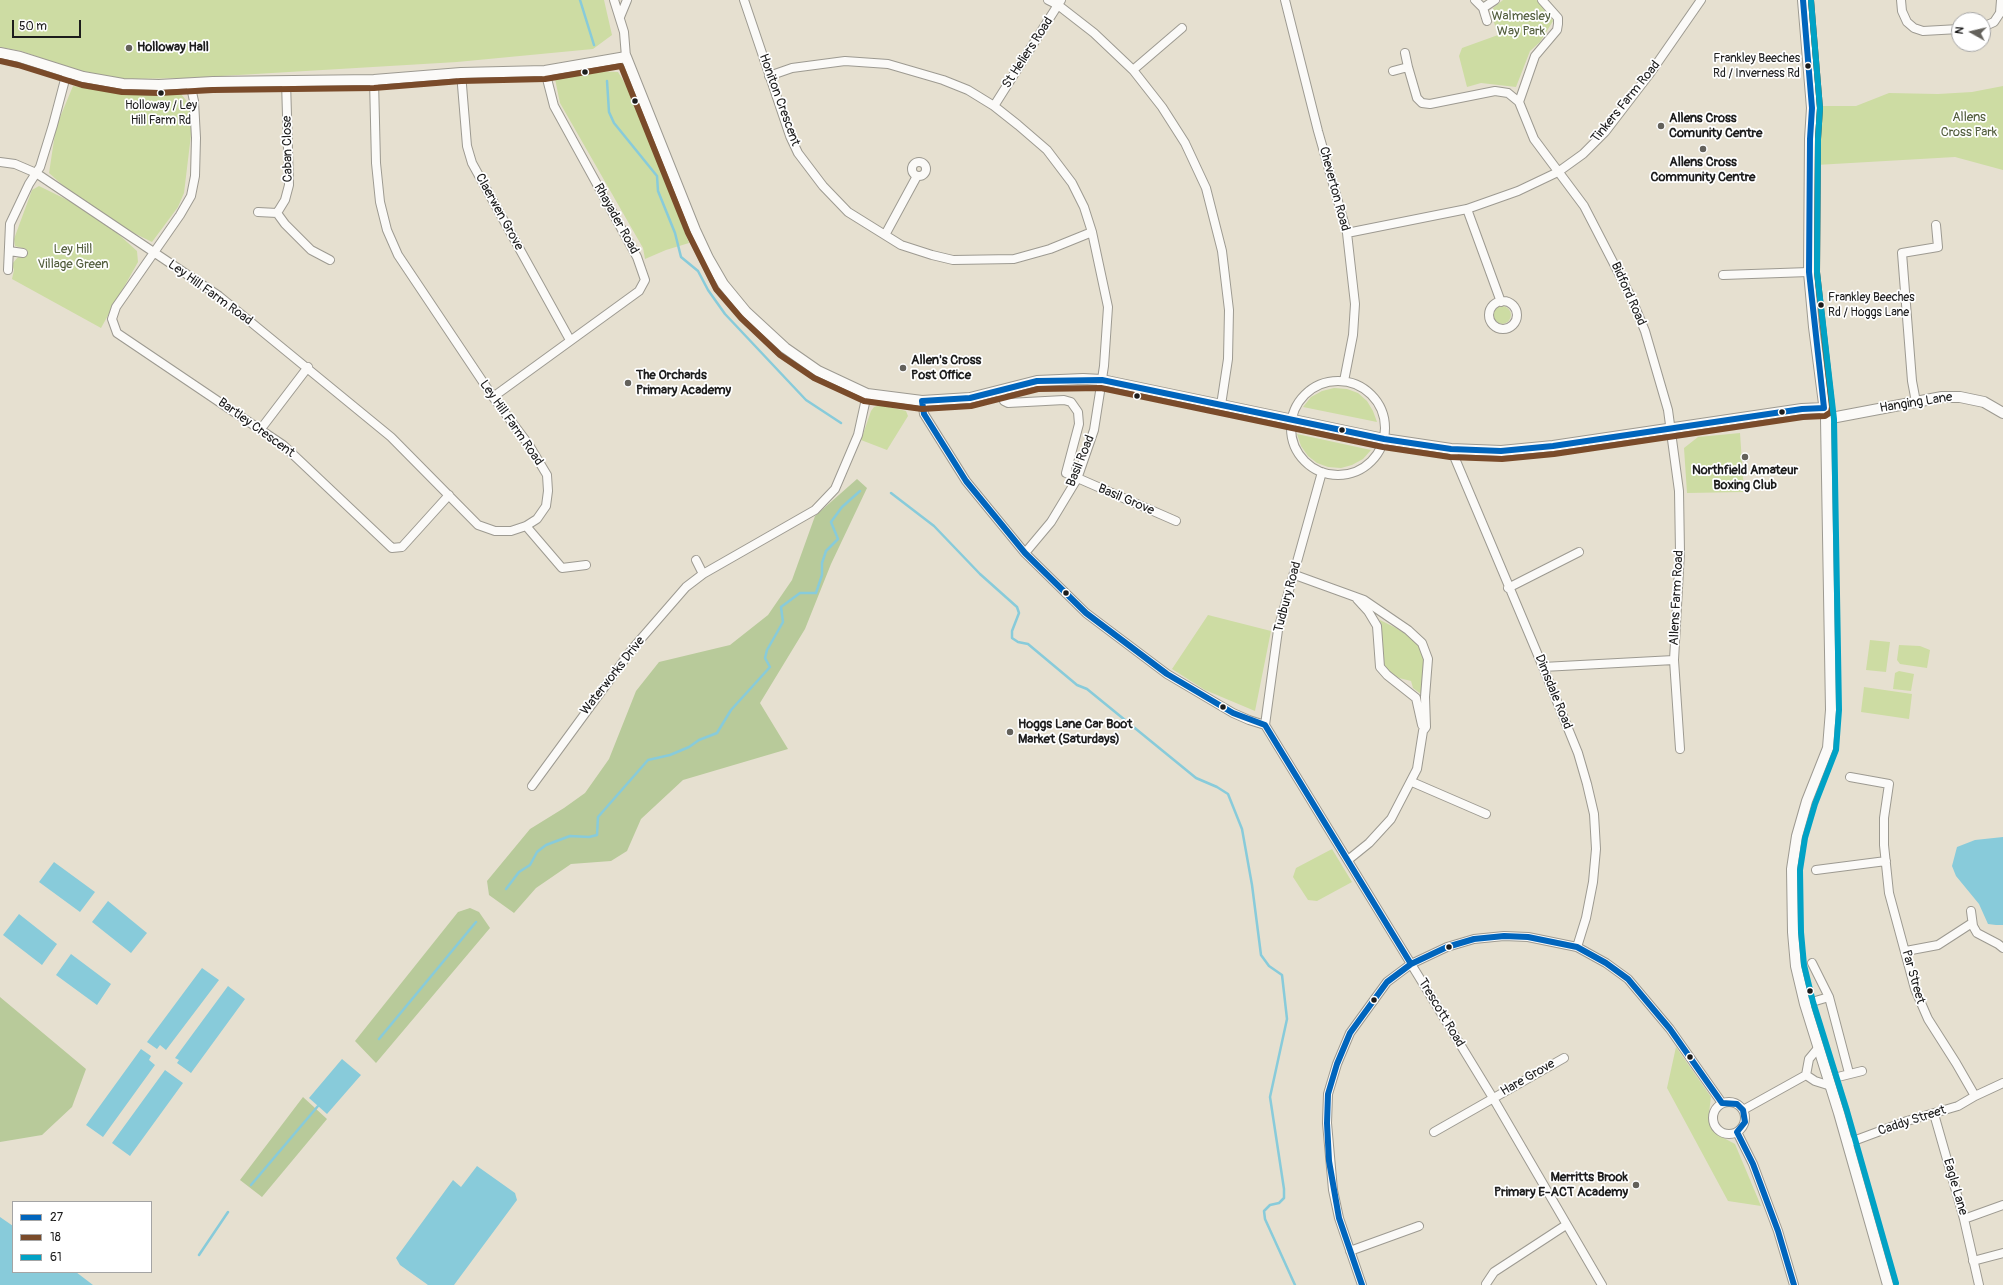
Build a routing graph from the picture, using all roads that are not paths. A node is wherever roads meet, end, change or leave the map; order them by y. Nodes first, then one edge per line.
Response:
1 (614, 0) edge
2 (628, 0) edge
3 (744, 0) edge
4 (1048, 0) edge
5 (1285, 0) edge
6 (1475, 0) edge
7 (1495, 0) edge
8 (1542, 0) edge
9 (1701, 0) edge
10 (1802, 0) edge
11 (1901, 0) edge
12 (2001, 0) edge
13 (1060, 3) edge
14 (1483, 8) junction
15 (620, 17) junction
16 (1487, 21) dead end
17 (1991, 23) edge
18 (1182, 28) dead end
19 (1951, 29) edge
20 (0, 53) edge
21 (1405, 53) dead end
22 (626, 57) junction
23 (1408, 67) junction
24 (1133, 70) junction
25 (545, 71) junction
26 (1393, 71) dead end
27 (66, 72) junction
28 (461, 73) junction
29 (769, 76) junction
30 (374, 80) junction
31 (286, 81) junction
32 (190, 83) junction
33 (1519, 102) junction
34 (994, 106) junction
35 (0, 162) edge
36 (1558, 172) junction
37 (36, 173) junction
38 (916, 176) dead end
39 (1467, 209) junction
40 (258, 212) dead end
41 (277, 213) junction
42 (1936, 225) dead end
43 (1092, 232) junction
44 (1347, 233) junction
45 (885, 235) junction
46 (9, 251) junction
47 (23, 253) dead end
48 (154, 253) junction
49 (330, 260) dead end
50 (8, 270) dead end
51 (1810, 272) junction
52 (1723, 275) dead end
53 (1501, 302) dead end
54 (570, 340) junction
55 (308, 367) junction
56 (1102, 380) junction
57 (1344, 381) junction
58 (999, 391) junction
59 (868, 394) junction
60 (493, 397) junction
61 (922, 401) junction
62 (1916, 402) junction
63 (1221, 405) junction
64 (1824, 408) junction
65 (2003, 413) edge
66 (1292, 419) junction
67 (1826, 419) junction
68 (1672, 429) junction
69 (260, 430) junction
70 (1384, 439) junction
71 (1450, 449) junction
72 (1322, 472) junction
73 (1077, 479) junction
74 (449, 495) junction
75 (1176, 521) dead end
76 (526, 526) junction
77 (1579, 552) dead end
78 (1025, 553) junction
79 (696, 560) dead end
80 (586, 565) dead end
81 (704, 574) junction
82 (1295, 574) junction
83 (1508, 588) junction
84 (1353, 596) junction
85 (1674, 660) junction
86 (1543, 667) junction
87 (1265, 725) junction
88 (1423, 731) junction
89 (1680, 749) dead end
90 (1850, 777) dead end
91 (1412, 782) junction
92 (532, 786) dead end
93 (1486, 814) dead end
94 (1348, 860) junction
95 (1886, 861) junction
96 (1816, 870) dead end
97 (1971, 911) dead end
98 (1972, 923) junction
99 (1577, 947) junction
100 (2003, 948) edge
101 (1906, 951) junction
102 (1812, 963) dead end
103 (1411, 964) junction
104 (1829, 998) junction
105 (1805, 1004) junction
106 (1819, 1047) junction
107 (1564, 1058) dead end
108 (1862, 1071) dead end
109 (1849, 1073) junction
110 (1806, 1075) junction
111 (1838, 1077) dead end
112 (2003, 1083) edge
113 (1831, 1086) junction
114 (1975, 1096) junction
115 (1493, 1098) junction
116 (1722, 1103) junction
117 (1743, 1110) junction
118 (1934, 1114) junction
119 (1434, 1132) dead end
120 (1736, 1132) junction
121 (1848, 1143) junction
122 (2003, 1205) edge
123 (1964, 1219) junction
124 (1566, 1225) junction
125 (1419, 1226) dead end
126 (1350, 1251) junction
127 (2003, 1253) edge
128 (1974, 1261) junction
129 (1486, 1284) dead end
130 (1362, 1285) edge
131 (1602, 1285) edge
132 (1794, 1285) edge
133 (1888, 1285) edge
134 (1979, 1285) edge

1 - 15 street
2 - 15 street
3 - 29 street, Honiton Crescent
4 - 13 street
5 - 44 street, Cheverton Road
6 - 14 street
7 - 14 street
8 - 33 street
9 - 36 street, Tinkers Farm Road
10 - 51 street
11 - 19 street
12 - 17 street
13 - 24 street
13 - 34 street, St Heliers Road
14 - 16 street
15 - 22 street
18 - 24 street
20 - 27 street
21 - 23 street
22 - 25 street
22 - 59 street
23 - 26 street
23 - 33 street
24 - 63 street
25 - 28 street
25 - 54 street, Rhayader Road
27 - 32 street
27 - 37 street
28 - 30 street
28 - 54 street, Claerwen Grove
29 - 34 street, Basil Road
29 - 45 street, Honiton Crescent
30 - 31 street
30 - 60 street, Ley Hill Farm Road
31 - 32 street
31 - 41 street, Caban Close
32 - 48 street, Bartley Crescent
33 - 36 street, Bidford Road
34 - 43 street, Basil Road
35 - 37 street, Ley Hill Farm Road
36 - 39 street, Tinkers Farm Road
36 - 68 street, Bidford Road
37 - 46 street
37 - 48 street, Ley Hill Farm Road
38 - 45 street
39 - 44 street, Tinkers Farm Road
39 - 53 street
40 - 41 street
41 - 49 street
42 - 62 street
43 - 45 street, Honiton Crescent
43 - 56 street, Basil Road
44 - 57 street, Cheverton Road
46 - 47 street
46 - 50 street
48 - 55 street, Ley Hill Farm Road
48 - 69 street, Bartley Crescent
51 - 52 street
51 - 64 street
54 - 60 street, Rhayader Road
55 - 69 street
55 - 74 street, Ley Hill Farm Road
56 - 58 street
56 - 63 street
56 - 73 street, Basil Road
57 - 66 street
57 - 70 street
58 - 61 street
58 - 73 street
59 - 61 street
59 - 81 street, Waterworks Drive
60 - 76 street, Ley Hill Farm Road
61 - 78 street
62 - 65 street, Hanging Lane
62 - 67 street, Hanging Lane
63 - 66 street
64 - 67 street
64 - 68 street
66 - 70 street
66 - 72 street
67 - 105 street
68 - 71 street
68 - 85 street, Allens Farm Road
69 - 74 street, Bartley Crescent
70 - 71 street
70 - 72 street
71 - 83 street, Dimsdale Road
72 - 82 street, Tudbury Road
73 - 75 street, Basil Grove
73 - 78 street, Basil Road
74 - 76 street, Ley Hill Farm Road
76 - 80 street
77 - 83 street
78 - 87 street
79 - 81 street
81 - 92 street, Waterworks Drive
82 - 84 street
82 - 87 street, Tudbury Road
83 - 86 street, Dimsdale Road
84 - 88 street
84 - 88 street
85 - 86 street, Allens Farm Road
85 - 89 street
86 - 99 street, Dimsdale Road
87 - 94 street, Trescott Road
88 - 91 street
90 - 95 street, Par Street
91 - 93 street
91 - 94 street
94 - 103 street, Trescott Road
95 - 96 street
95 - 101 street, Par Street
97 - 98 street
98 - 100 street
98 - 101 street
99 - 103 street
99 - 116 street
101 - 114 street, Par Street
102 - 104 street
103 - 115 street, Trescott Road
103 - 126 street
104 - 105 street
104 - 109 street
105 - 106 street
106 - 110 street
106 - 113 street
107 - 115 street, Hare Grove
108 - 109 street
109 - 111 street
110 - 113 street
110 - 117 street
112 - 114 street, Caddy Street
113 - 121 street
114 - 118 street, Caddy Street
115 - 119 street, Hare Grove
115 - 124 street, Trescott Road
116 - 117 street
116 - 120 street
117 - 120 street
118 - 121 street, Caddy Street
118 - 123 street, Eagle Lane
120 - 132 street
121 - 133 street
122 - 123 street
123 - 128 street, Eagle Lane
124 - 129 street
124 - 131 street, Trescott Road
125 - 126 street
126 - 130 street
127 - 128 street
128 - 134 street, Eagle Lane

